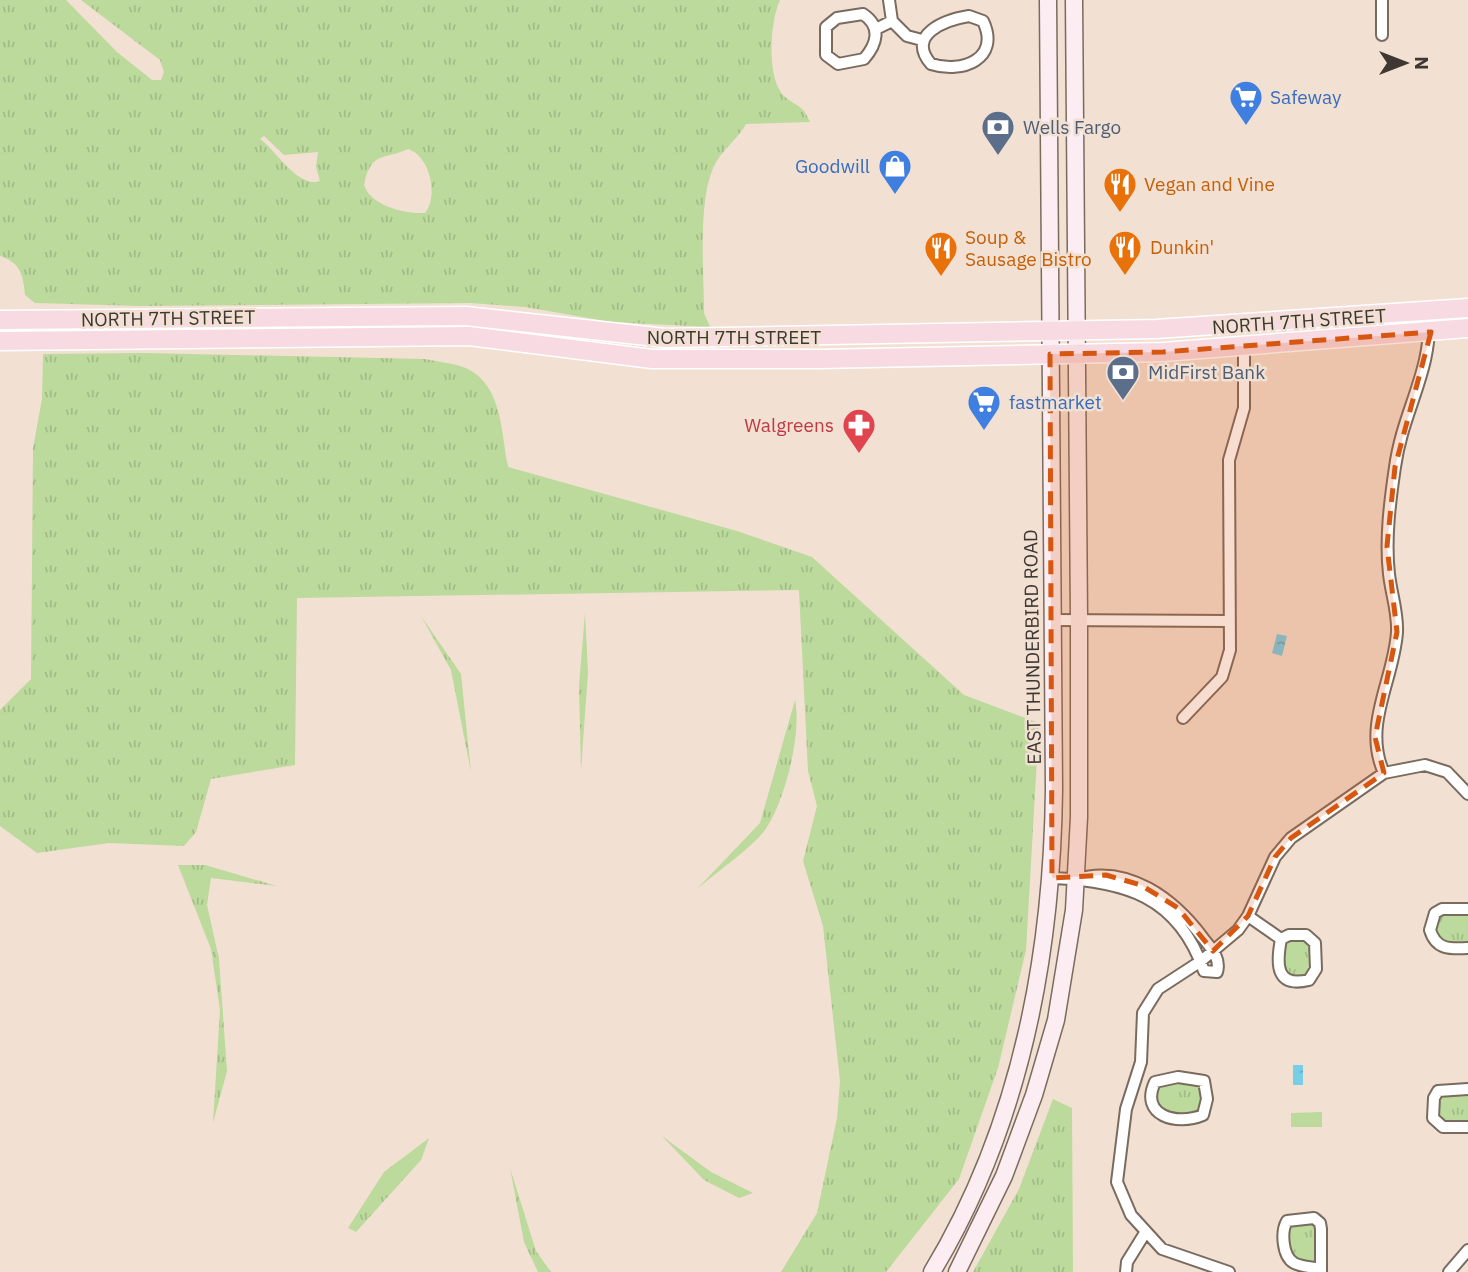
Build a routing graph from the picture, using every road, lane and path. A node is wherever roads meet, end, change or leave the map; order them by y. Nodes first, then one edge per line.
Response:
1 (889, 0) edge
2 (1048, 0) edge
3 (1074, 0) edge
4 (1382, 0) edge
5 (892, 20) junction
6 (876, 29) junction
7 (1382, 35) dead end
8 (922, 40) junction
9 (1468, 309) edge
10 (1429, 311) junction
11 (0, 320) edge
12 (1468, 328) edge
13 (1050, 331) junction
14 (1077, 331) junction
15 (1431, 331) junction
16 (0, 341) edge
17 (1244, 346) junction
18 (1077, 354) junction
19 (1049, 355) junction
20 (1050, 417) junction
21 (1051, 499) junction
22 (1078, 510) junction
23 (1052, 620) junction
24 (1079, 621) junction
25 (1229, 621) junction
26 (1183, 718) dead end
27 (1384, 773) junction
28 (1464, 780) edge
29 (1468, 794) edge
30 (1052, 878) junction
31 (1077, 879) junction
32 (1162, 902) junction
33 (1468, 909) edge
34 (1248, 916) junction
35 (1281, 939) junction
36 (1468, 948) edge
37 (1213, 951) junction
38 (1201, 961) junction
39 (1134, 1085) junction
40 (1468, 1089) edge
41 (1151, 1090) junction
42 (1468, 1127) edge
43 (1145, 1233) junction
44 (1468, 1250) edge
45 (1462, 1267) edge
46 (1321, 1271) edge
47 (932, 1272) edge
48 (957, 1272) edge
49 (1126, 1272) edge
50 (1229, 1272) edge
51 (1449, 1272) edge

1 - 5 street
2 - 13 main road, EAST THUNDERBIRD ROAD
3 - 14 main road
4 - 7 street
5 - 6 street
5 - 8 street
6 - 6 street
8 - 8 street
9 - 10 main road, NORTH 7TH STREET
10 - 14 main road, NORTH 7TH STREET
10 - 15 street
11 - 13 main road, NORTH 7TH STREET
12 - 15 main road, NORTH 7TH STREET
13 - 14 main road, NORTH 7TH STREET
13 - 19 main road, EAST THUNDERBIRD ROAD
14 - 18 main road
15 - 17 main road, NORTH 7TH STREET
15 - 27 street
16 - 19 main road, NORTH 7TH STREET
17 - 18 main road, NORTH 7TH STREET
17 - 25 street
18 - 19 main road, NORTH 7TH STREET
18 - 22 main road
19 - 20 main road, EAST THUNDERBIRD ROAD
20 - 21 main road, EAST THUNDERBIRD ROAD
20 - 22 main road
21 - 22 main road
21 - 23 main road, EAST THUNDERBIRD ROAD
22 - 24 main road
23 - 24 street
23 - 30 main road, EAST THUNDERBIRD ROAD
24 - 25 street
24 - 31 main road
25 - 26 street
27 - 28 street
27 - 34 street
28 - 29 street
30 - 31 street
30 - 47 main road, EAST THUNDERBIRD ROAD
31 - 32 street
31 - 48 main road
32 - 37 street
32 - 38 street
33 - 36 street
34 - 35 street
34 - 37 street
35 - 35 street
37 - 38 street
37 - 38 street
38 - 39 street
39 - 41 street
39 - 43 street
40 - 42 street
41 - 41 street
43 - 49 street
43 - 50 street
44 - 45 street
45 - 51 street
46 - 46 street

